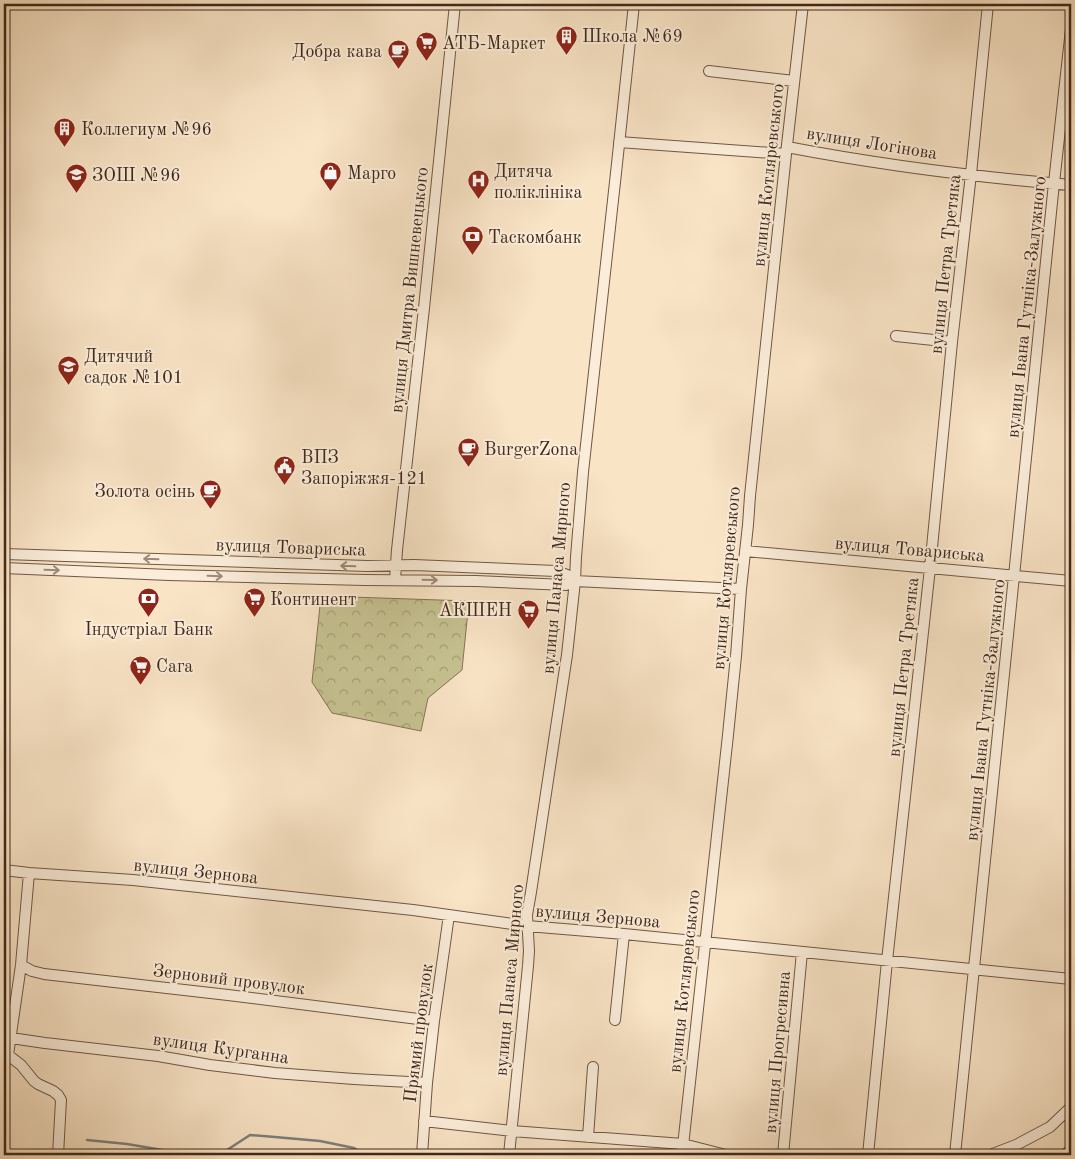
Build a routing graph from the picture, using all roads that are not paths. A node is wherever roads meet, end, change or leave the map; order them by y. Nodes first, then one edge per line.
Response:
1 (455, 4) edge
2 (634, 4) edge
3 (803, 4) edge
4 (988, 4) edge
5 (1071, 29) edge
6 (710, 71) dead end
7 (794, 81) junction
8 (619, 142) junction
9 (786, 150) junction
10 (971, 174) junction
11 (1054, 183) junction
12 (1071, 185) edge
13 (896, 336) dead end
14 (952, 342) junction
15 (745, 551) junction
16 (4, 554) edge
17 (396, 564) junction
18 (367, 566) junction
19 (4, 568) edge
20 (930, 568) junction
21 (1015, 575) junction
22 (365, 580) junction
23 (395, 580) junction
24 (1071, 580) edge
25 (575, 581) junction
26 (741, 589) junction
27 (4, 870) edge
28 (29, 873) junction
29 (448, 914) junction
30 (527, 926) junction
31 (624, 934) junction
32 (705, 942) junction
33 (802, 952) junction
34 (887, 961) junction
35 (22, 965) junction
36 (974, 969) junction
37 (1071, 979) edge
38 (614, 1020) dead end
39 (434, 1021) junction
40 (11, 1038) junction
41 (8, 1055) junction
42 (4, 1066) edge
43 (593, 1067) dead end
44 (427, 1083) junction
45 (1071, 1107) edge
46 (424, 1121) junction
47 (512, 1131) junction
48 (588, 1137) junction
49 (683, 1144) junction
50 (1071, 1152) edge
51 (58, 1155) edge
52 (422, 1155) edge
53 (510, 1155) edge
54 (682, 1155) edge
55 (726, 1155) edge
56 (784, 1155) edge
57 (868, 1155) edge
58 (955, 1155) edge
59 (990, 1155) edge
60 (1067, 1155) edge

1 - 17 street, вулиця Дмитра Вишневецького
2 - 8 street, вулиця Панаса Мирного
3 - 7 street, вулиця Котляревського
4 - 10 street, вулиця Петра Третяка
5 - 11 street, вулиця Івана Гутніка-Залужного
6 - 7 street
7 - 9 street, вулиця Котляревського
8 - 9 street, вулиця Логінова
8 - 25 street, вулиця Панаса Мирного
9 - 10 street, вулиця Логінова
9 - 15 street, вулиця Котляревського
10 - 11 street, вулиця Логінова
10 - 14 street, вулиця Петра Третяка
11 - 12 street, вулиця Логінова
11 - 21 street, вулиця Івана Гутніка-Залужного
13 - 14 street
14 - 20 street, вулиця Петра Третяка
15 - 20 street, вулиця Товариська
15 - 26 street, вулиця Котляревського
18 -> 16 street, вулиця Товариська
17 - 18 street, вулиця Товариська
17 - 23 street, вулиця Дмитра Вишневецького
17 - 25 street, вулиця Товариська
18 - 22 street
19 -> 22 street, вулиця Товариська
20 - 21 street, вулиця Товариська
20 - 34 street, вулиця Петра Третяка
21 - 24 street, вулиця Товариська
21 - 36 street, вулиця Івана Гутніка-Залужного
22 - 23 street, вулиця Товариська
23 -> 25 street, вулиця Товариська
25 - 26 street, вулиця Товариська
25 - 30 street, вулиця Панаса Мирного
26 - 32 street, вулиця Котляревського
27 - 28 street, вулиця Зернова
28 - 29 street, вулиця Зернова
28 - 35 street
29 - 30 street, вулиця Зернова
29 - 39 street, Прямий провулок
30 - 31 street, вулиця Зернова
30 - 47 street, вулиця Панаса Мирного
31 - 32 street, вулиця Зернова
31 - 38 street
32 - 33 street, вулиця Зернова
32 - 49 street, вулиця Котляревського
33 - 34 street, вулиця Зернова
33 - 56 street, вулиця Прогресивна
34 - 36 street, вулиця Зернова
34 - 57 street, вулиця Петра Третяка
35 - 39 street, Зерновий провулок
35 - 40 street
36 - 37 street, вулиця Зернова
36 - 58 street, вулиця Івана Гутніка-Залужного
39 - 44 street, Прямий провулок
40 - 41 street
40 - 44 street, вулиця Курганна
41 - 42 street
41 - 51 street
43 - 48 street
44 - 46 street, Прямий провулок
45 - 59 street
46 - 47 street
46 - 52 street, Прямий провулок
47 - 48 street
47 - 53 street, вулиця Панаса Мирного
48 - 49 street
49 - 54 street, вулиця Котляревського
49 - 55 street
50 - 60 main road

